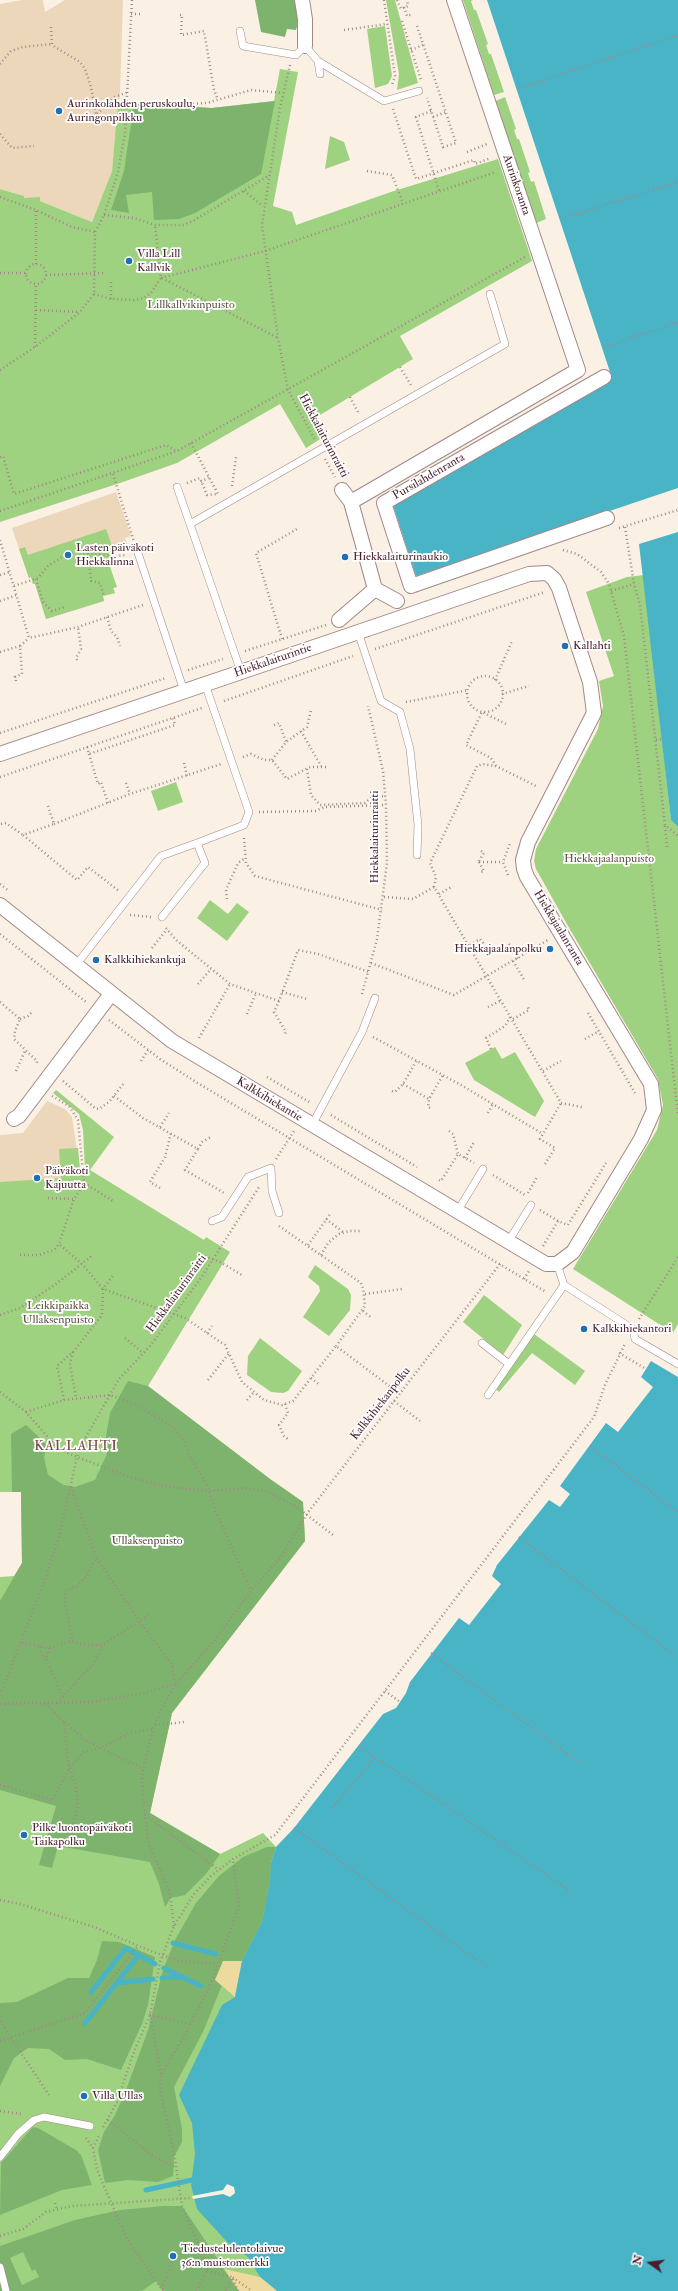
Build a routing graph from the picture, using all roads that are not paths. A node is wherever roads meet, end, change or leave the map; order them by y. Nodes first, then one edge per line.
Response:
1 (302, 0) edge
2 (454, 0) edge
3 (240, 31) dead end
4 (300, 51) junction
5 (318, 61) junction
6 (320, 74) dead end
7 (419, 91) dead end
8 (490, 294) dead end
9 (578, 370) joint
10 (604, 377) dead end
11 (177, 487) road end
12 (342, 490) road end
13 (351, 502) junction
14 (607, 518) dead end
15 (190, 524) junction
16 (138, 553) road end
17 (546, 573) joint
18 (375, 589) junction
19 (398, 601) dead end
20 (334, 622) road end
21 (358, 632) junction
22 (241, 672) junction
23 (205, 684) junction
24 (184, 691) junction
25 (0, 754) edge
26 (196, 843) junction
27 (417, 855) dead end
28 (0, 905) edge
29 (162, 917) dead end
30 (76, 965) junction
31 (111, 994) junction
32 (375, 998) dead end
33 (14, 1119) dead end
34 (312, 1125) junction
35 (483, 1169) road end
36 (531, 1205) road end
37 (457, 1212) junction
38 (279, 1213) dead end
39 (212, 1221) dead end
40 (508, 1242) junction
41 (557, 1264) junction
42 (564, 1285) junction
43 (482, 1343) dead end
44 (509, 1364) junction
45 (678, 1364) edge
46 (488, 1395) dead end
47 (90, 2126) dead end
48 (0, 2157) edge
49 (0, 2267) edge
50 (6, 2291) edge

1 - 4 street
2 - 9 street, Aurinkoranta
3 - 4 lane
4 - 5 lane
5 - 6 lane
5 - 7 lane
8 - 15 lane
9 - 13 street, Pursilahdenranta
10 - 14 street, Pursilahdenranta
11 - 15 lane
12 - 13 street
13 - 18 street
15 - 22 lane
16 - 24 lane
17 - 21 street, Hiekkalaiturintie
17 - 41 street, Hiekkajaalanranta
18 - 19 street
18 - 20 street
21 - 22 street, Hiekkalaiturintie
21 - 27 lane
22 - 23 street, Hiekkalaiturintie
23 - 24 street, Hiekkalaiturintie
23 - 26 lane
24 - 25 street, Hiekkalaiturintie
26 - 29 lane
26 - 30 lane
28 - 30 street, Kalkkihiekantie
30 - 31 street, Kalkkihiekantie
31 - 33 street
31 - 34 street, Kalkkihiekantie
32 - 34 lane
34 - 37 street, Kalkkihiekantie
35 - 37 lane
36 - 40 lane
37 - 40 street, Kalkkihiekantie
38 - 39 lane
40 - 41 street, Kalkkihiekantie
41 - 42 lane
42 - 44 lane
42 - 45 lane
43 - 44 lane
44 - 46 lane
47 - 48 lane
49 - 50 lane

